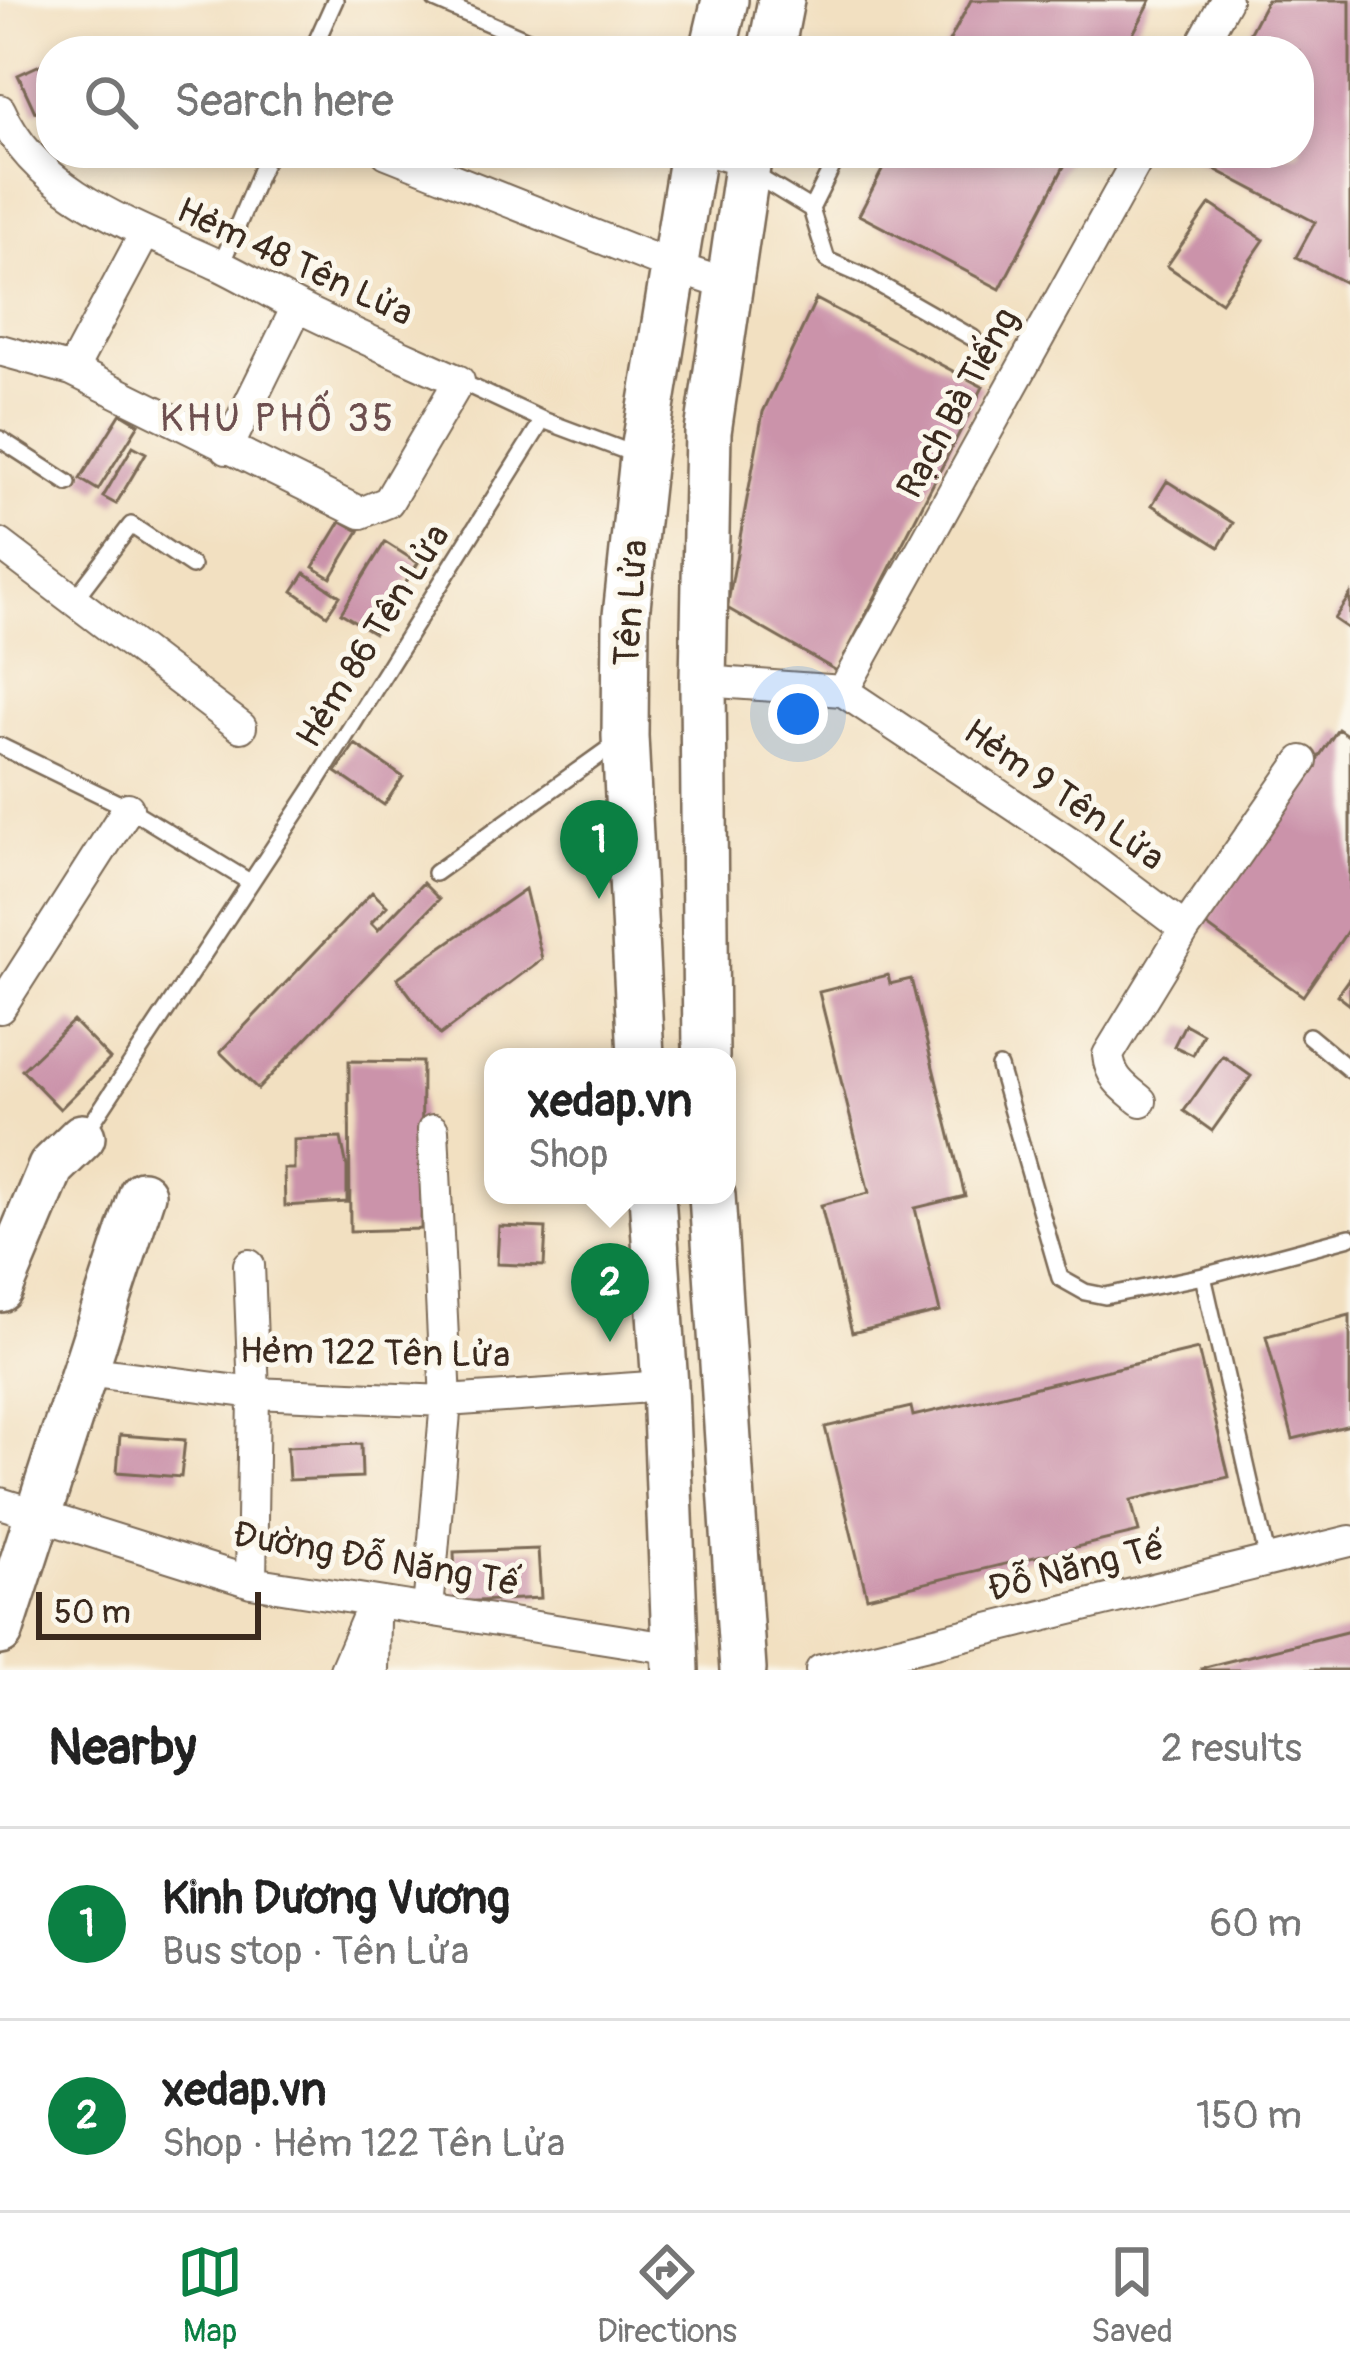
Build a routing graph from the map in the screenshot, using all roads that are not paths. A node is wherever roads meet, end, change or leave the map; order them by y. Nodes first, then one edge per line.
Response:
1 (335, 0) edge
2 (435, 0) edge
3 (725, 0) edge
4 (781, 0) edge
5 (1226, 0) edge
6 (455, 3) edge
7 (319, 36) edge
8 (522, 36) edge
9 (717, 36) edge
10 (774, 36) edge
11 (1206, 36) edge
12 (0, 110) edge
13 (36, 158) edge
14 (45, 168) edge
15 (262, 168) edge
16 (425, 168) edge
17 (691, 168) edge
18 (746, 168) edge
19 (756, 168) edge
20 (832, 168) edge
21 (1133, 168) edge
22 (811, 209) junction
23 (144, 235) junction
24 (220, 265) junction
25 (674, 267) junction
26 (729, 285) junction
27 (297, 307) junction
28 (974, 338) dead end
29 (0, 350) edge
30 (72, 370) junction
31 (459, 381) junction
32 (543, 420) junction
33 (0, 439) edge
34 (227, 448) junction
35 (643, 457) junction
36 (68, 483) dead end
37 (0, 544) edge
38 (192, 566) dead end
39 (74, 600) junction
40 (704, 681) junction
41 (842, 691) junction
42 (241, 728) dead end
43 (626, 736) junction
44 (0, 746) edge
45 (1302, 761) dead end
46 (128, 808) junction
47 (435, 873) dead end
48 (248, 880) junction
49 (1185, 929) junction
50 (0, 1008) edge
51 (1309, 1036) dead end
52 (641, 1048) edge
53 (706, 1048) edge
54 (999, 1066) dead end
55 (1350, 1070) edge
56 (1141, 1101) dead end
57 (433, 1130) dead end
58 (82, 1138) joint
59 (142, 1195) dead end
60 (653, 1204) edge
61 (713, 1204) edge
62 (1350, 1238) edge
63 (249, 1265) dead end
64 (1203, 1276) junction
65 (0, 1289) edge
66 (85, 1371) junction
67 (664, 1385) junction
68 (254, 1394) junction
69 (446, 1401) junction
70 (19, 1509) edge
71 (1350, 1541) edge
72 (1268, 1561) junction
73 (251, 1582) junction
74 (374, 1602) junction
75 (428, 1610) junction
76 (0, 1632) edge
77 (676, 1659) edge
78 (345, 1670) edge
79 (373, 1670) edge
80 (743, 1670) edge
81 (820, 1670) edge

1 - 7 lane
2 - 6 lane
3 - 9 main road
4 - 10 main road
5 - 11 street
6 - 8 lane
12 - 13 street, Hẻm 48 Tên Lửa
14 - 23 street, Hẻm 48 Tên Lửa
15 - 24 lane
16 - 25 street
17 - 25 main road, Tên Lửa
18 - 26 main road, Tên Lửa
19 - 22 lane
20 - 22 lane
21 - 41 street, Rạch Bà Tiếng
22 - 28 lane
23 - 24 street, Hẻm 48 Tên Lửa
23 - 30 street
24 - 27 street, Hẻm 48 Tên Lửa
25 - 26 street
25 - 35 main road, Tên Lửa
26 - 40 main road, Tên Lửa
27 - 31 street, Hẻm 48 Tên Lửa
27 - 34 street
29 - 30 street
30 - 34 street
31 - 32 lane
31 - 34 street
32 - 35 lane
32 - 48 lane, Hẻm 86 Tên Lửa
33 - 36 lane
35 - 43 main road, Tên Lửa
37 - 39 street
38 - 39 lane
39 - 42 street
40 - 41 street, Hẻm 9 Tên Lửa
40 - 53 main road, Tên Lửa
41 - 49 street, Hẻm 9 Tên Lửa
43 - 47 lane
43 - 52 main road, Tên Lửa
44 - 46 lane
45 - 49 street
46 - 48 lane
46 - 50 street
48 - 58 lane, Hẻm 86 Tên Lửa
49 - 56 street
51 - 55 lane
54 - 64 lane
57 - 69 street
58 - 65 main road
59 - 66 main road
60 - 67 main road
61 - 80 main road
62 - 64 lane
63 - 68 street
64 - 72 lane
66 - 68 street, Hẻm 122 Tên Lửa
66 - 70 main road
67 - 69 street, Hẻm 122 Tên Lửa
67 - 77 main road
68 - 69 street, Hẻm 122 Tên Lửa
68 - 73 street
69 - 75 street
70 - 73 street, Đường Đỗ Năng Tế
70 - 76 main road
71 - 72 street, Đỗ Năng Tế
72 - 81 street, Đỗ Năng Tế
73 - 74 street, Đường Đỗ Năng Tế
74 - 75 street, Đường Đỗ Năng Tế
74 - 78 street
74 - 79 street
75 - 77 street, Đường Đỗ Năng Tế

